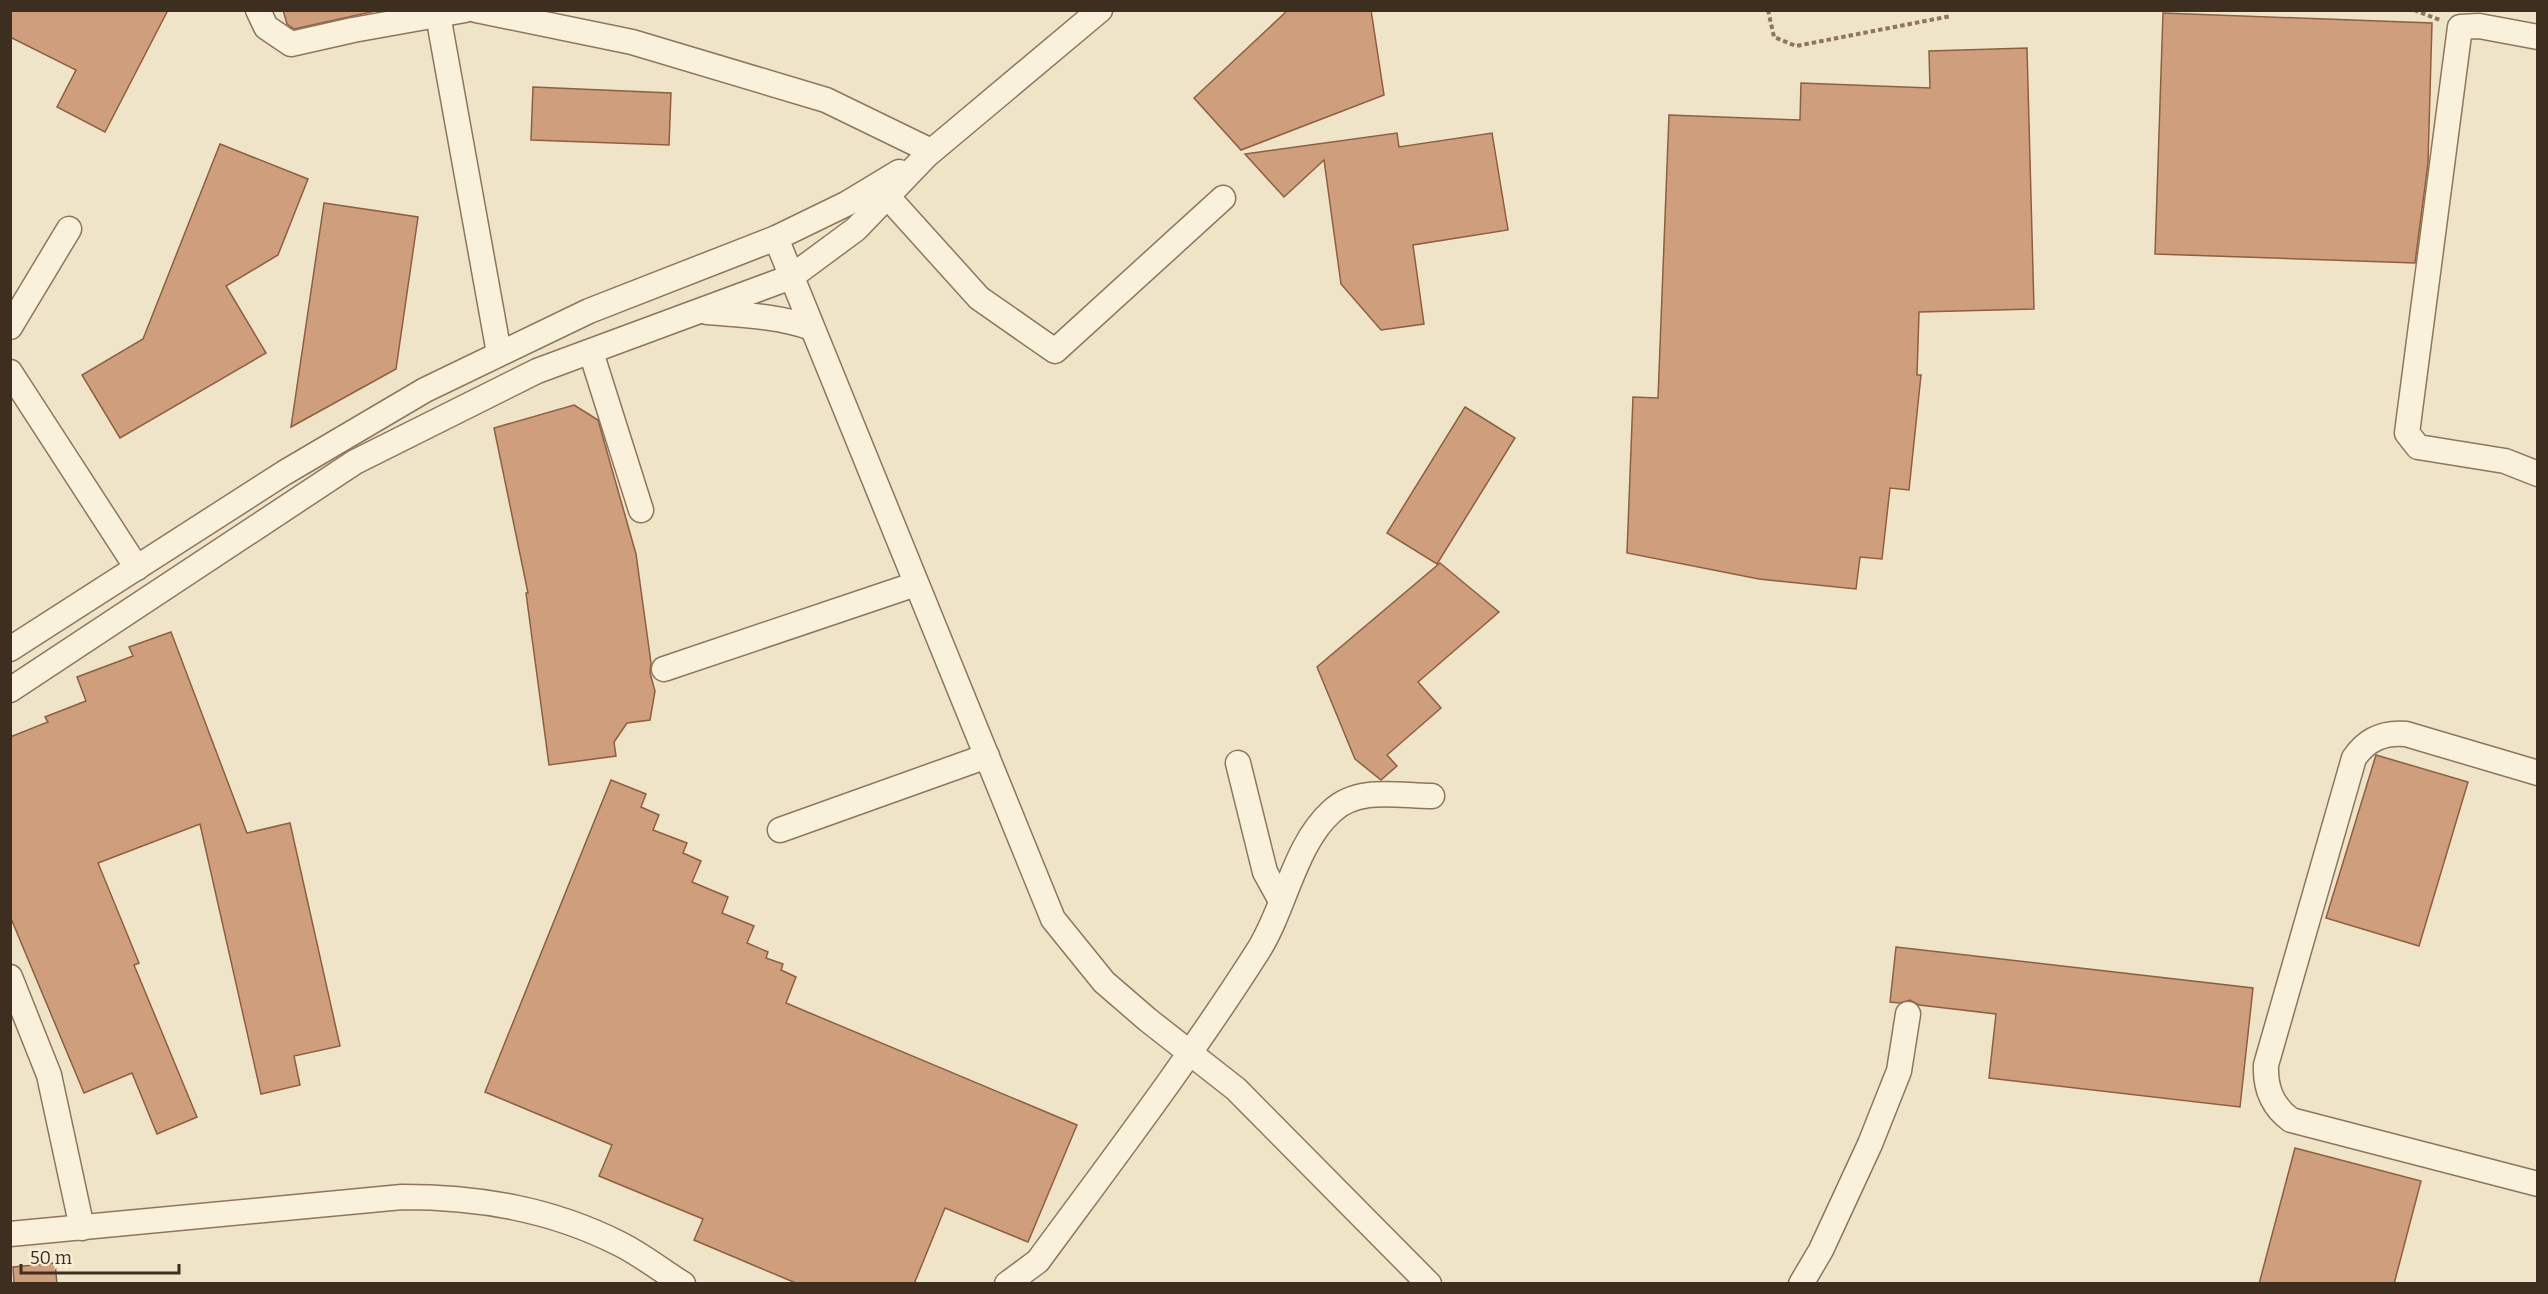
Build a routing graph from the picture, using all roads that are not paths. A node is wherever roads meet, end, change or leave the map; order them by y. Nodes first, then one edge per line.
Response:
1 (258, 10) edge
2 (465, 10) edge
3 (476, 10) edge
4 (1100, 10) edge
5 (438, 15) junction
6 (2538, 37) edge
7 (929, 153) junction
8 (887, 196) junction
9 (1223, 198) dead end
10 (69, 228) dead end
11 (776, 238) junction
12 (791, 277) junction
13 (698, 311) junction
14 (10, 327) edge
15 (812, 328) junction
16 (591, 352) junction
17 (499, 353) junction
18 (10, 372) edge
19 (2538, 474) edge
20 (641, 510) dead end
21 (137, 568) junction
22 (916, 584) junction
23 (10, 649) edge
24 (664, 669) dead end
25 (10, 690) edge
26 (987, 756) junction
27 (1238, 763) dead end
28 (2538, 773) edge
29 (1432, 795) dead end
30 (780, 830) dead end
31 (1281, 901) junction
32 (11, 982) edge
33 (1908, 1014) dead end
34 (1190, 1054) junction
35 (2538, 1184) edge
36 (82, 1228) junction
37 (10, 1234) edge
38 (683, 1284) edge
39 (1007, 1284) edge
40 (1429, 1284) edge
41 (1802, 1284) edge

1 - 5 street
2 - 5 street
3 - 7 street
4 - 7 street
5 - 17 street
6 - 19 street
7 - 8 street
7 - 11 street
8 - 9 street
8 - 12 street
10 - 14 street
11 - 12 street
11 - 17 street
12 - 13 street
12 - 15 street
13 - 15 street
13 - 16 street
15 - 22 street
16 - 20 street
16 - 25 street
17 - 21 street
18 - 21 street
21 - 23 street
22 - 24 street
22 - 26 street
26 - 30 street
26 - 34 street
27 - 31 street
28 - 35 street
29 - 31 street
31 - 34 street
32 - 36 street
33 - 41 street
34 - 39 street
34 - 40 street
36 - 37 street
36 - 38 street

